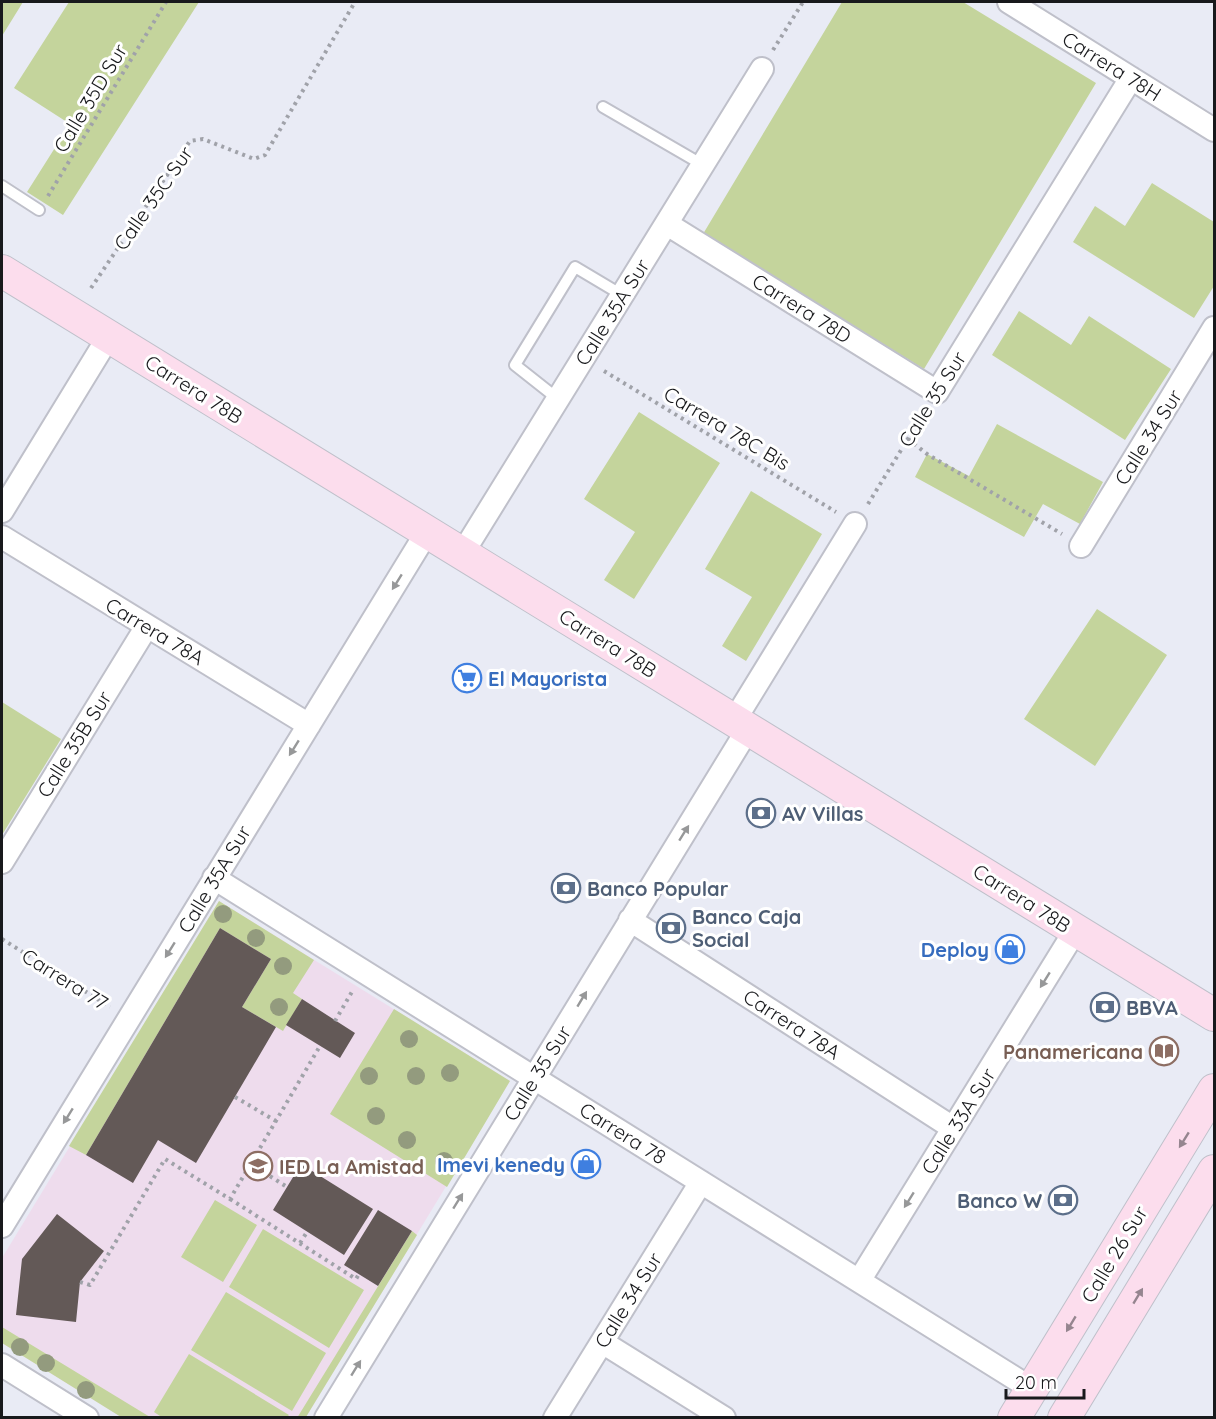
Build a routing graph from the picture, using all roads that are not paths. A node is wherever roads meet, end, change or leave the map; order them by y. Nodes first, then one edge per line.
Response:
1 (1009, 2) edge
2 (762, 69) road end
3 (1131, 78) junction
4 (603, 107) dead end
5 (1215, 130) edge
6 (703, 165) junction
7 (2, 186) edge
8 (39, 210) road end
9 (667, 224) junction
10 (2, 271) edge
11 (622, 295) junction
12 (1215, 328) edge
13 (109, 336) junction
14 (937, 392) joint
15 (558, 399) junction
16 (2, 511) edge
17 (855, 524) road end
18 (427, 532) junction
19 (2, 537) edge
20 (1081, 546) road end
21 (462, 554) junction
22 (147, 626) junction
23 (309, 725) junction
24 (741, 725) junction
25 (2, 862) edge
26 (214, 878) junction
27 (630, 920) junction
28 (1075, 931) junction
29 (1215, 1015) edge
30 (534, 1078) junction
31 (1215, 1090) edge
32 (953, 1128) junction
33 (1215, 1171) edge
34 (700, 1182) junction
35 (2, 1226) edge
36 (859, 1281) junction
37 (602, 1342) junction
38 (2, 1365) edge
39 (1032, 1389) junction
40 (87, 1418) edge
41 (326, 1418) edge
42 (555, 1418) edge
43 (724, 1418) edge
44 (1014, 1418) edge
45 (1064, 1418) edge

1 - 3 street, Carrera 78H
2 - 6 street, Calle 35A Sur
3 - 5 street, Carrera 78H
3 - 14 street, Calle 35 Sur
4 - 6 lane
6 - 9 street, Calle 35A Sur
7 - 8 lane
9 - 11 street, Calle 35A Sur
9 - 14 street, Carrera 78D
10 - 13 street, Carrera 78B
11 - 15 street, Calle 35A Sur
11 - 15 lane
12 - 20 street, Calle 34 Sur
13 - 16 street
13 - 18 street, Carrera 78B
15 - 21 street, Calle 35A Sur
17 - 24 street, Calle 35 Sur
18 - 21 street, Carrera 78B
18 -> 23 street, Calle 35A Sur
19 - 22 street, Carrera 78A
21 - 24 street, Carrera 78B
22 - 23 street, Carrera 78A
22 - 25 street, Calle 35B Sur
23 -> 26 street, Calle 35A Sur
27 -> 24 street, Calle 35 Sur
24 - 28 street, Carrera 78B
26 - 30 street, Carrera 78
26 -> 35 street, Calle 35A Sur
30 -> 27 street, Calle 35 Sur
27 - 32 street, Carrera 78A
28 - 29 street, Carrera 78B
28 -> 32 street, Calle 33A Sur
30 - 34 street, Carrera 78
41 -> 30 street, Calle 35 Sur
31 -> 39 street, Calle 26 Sur
32 -> 36 street, Calle 33A Sur
45 -> 33 street
34 - 36 street, Carrera 78
34 - 37 street, Calle 34 Sur
36 - 39 street, Carrera 78
37 - 42 street, Calle 34 Sur
37 - 43 street
38 - 40 street
39 - 44 street, Calle 26 Sur

